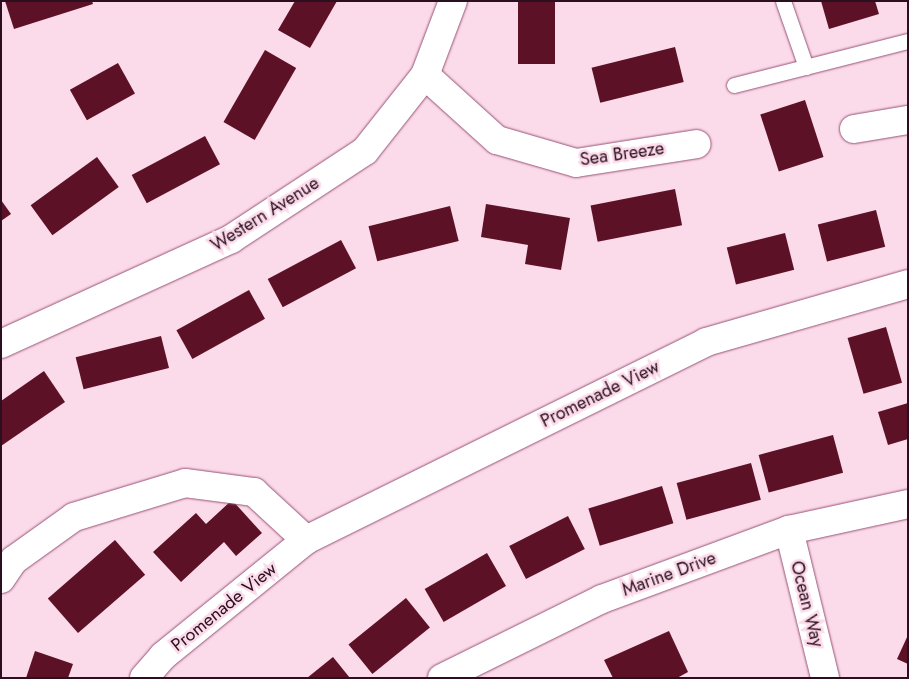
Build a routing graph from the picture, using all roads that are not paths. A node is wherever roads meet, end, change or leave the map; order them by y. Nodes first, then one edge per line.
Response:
1 (453, 1) edge
2 (783, 1) edge
3 (908, 41) edge
4 (806, 67) junction
5 (425, 75) junction
6 (734, 85) dead end
7 (908, 120) edge
8 (854, 129) dead end
9 (697, 144) dead end
10 (908, 284) edge
11 (1, 344) edge
12 (908, 504) edge
13 (789, 530) junction
14 (306, 540) junction
15 (1, 580) edge
16 (144, 678) edge
17 (442, 678) edge
18 (825, 678) edge

1 - 5 street, Western Avenue
2 - 4 lane
3 - 4 lane
4 - 6 lane
5 - 9 street, Sea Breeze
5 - 11 street, Western Avenue
7 - 8 street
10 - 14 street, Promenade View
12 - 13 street, Marine Drive
13 - 17 street, Marine Drive
13 - 18 street, Ocean Way
14 - 15 street
14 - 16 street, Promenade View

